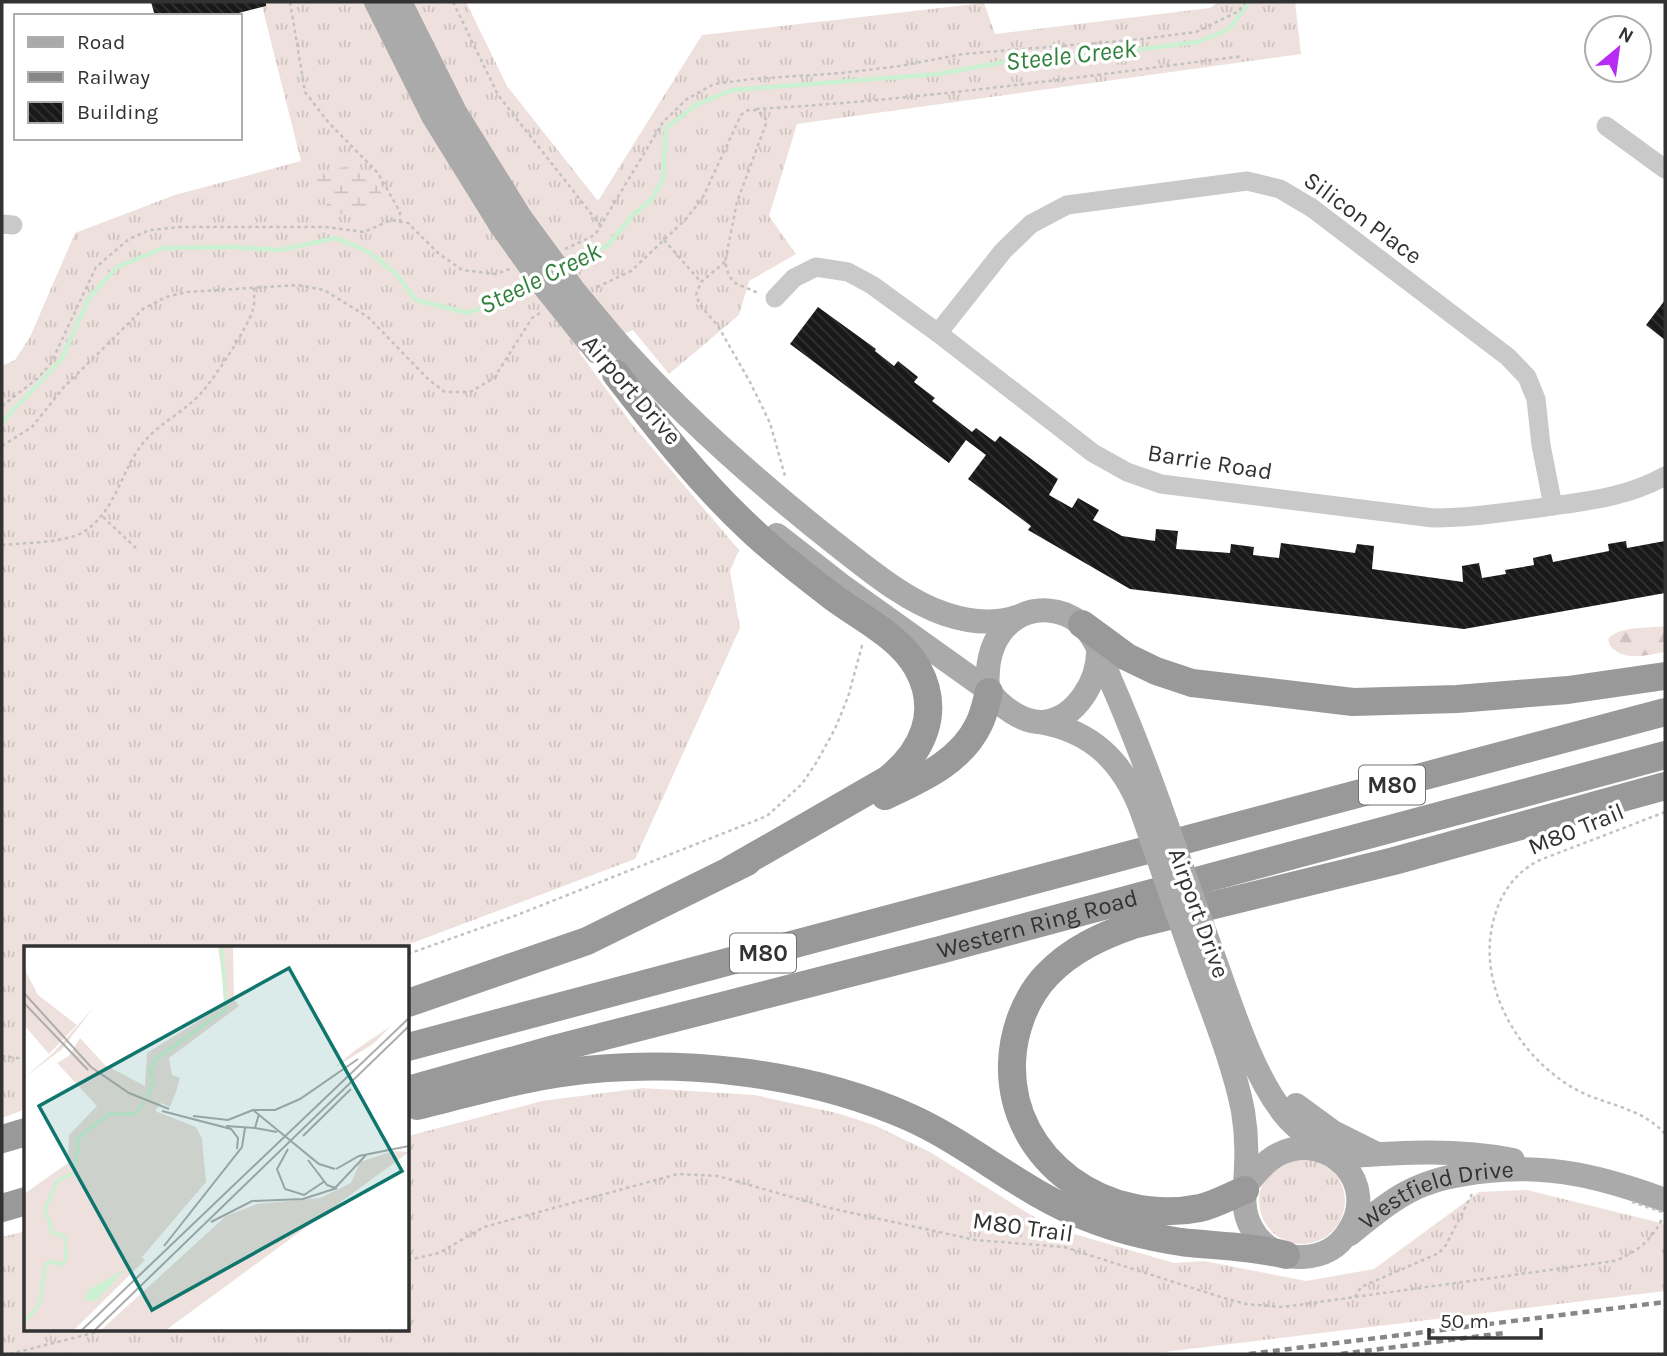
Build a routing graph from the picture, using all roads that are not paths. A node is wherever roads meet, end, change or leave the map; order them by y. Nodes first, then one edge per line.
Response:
1 (376, 2) edge
2 (400, 2) edge
3 (1606, 126) dead end
4 (1665, 169) edge
5 (510, 221) junction
6 (775, 298) road end
7 (938, 333) junction
8 (606, 346) junction
9 (616, 374) junction
10 (1665, 476) edge
11 (1553, 506) junction
12 (1017, 617) junction
13 (1082, 624) junction
14 (1097, 649) junction
15 (1665, 676) edge
16 (988, 691) junction
17 (1665, 712) edge
18 (1039, 722) junction
19 (1665, 755) edge
20 (1665, 786) edge
21 (1150, 806) junction
22 (732, 869) junction
23 (1199, 946) junction
24 (410, 1002) edge
25 (410, 1046) edge
26 (1253, 1058) junction
27 (410, 1089) edge
28 (410, 1109) edge
29 (24, 1133) edge
30 (2, 1139) edge
31 (24, 1150) edge
32 (1378, 1154) junction
33 (2, 1155) edge
34 (1334, 1157) junction
35 (1538, 1168) junction
36 (1245, 1188) junction
37 (1665, 1200) edge
38 (1344, 1239) junction
39 (1286, 1255) junction

1 - 5 main road, Airport Drive
2 - 5 main road, Airport Drive
3 - 4 street
5 - 8 main road, Airport Drive, bridge
6 - 7 street, Barrie Road
7 - 11 street, Barrie Road
7 - 11 street, Silicon Place
8 - 9 main road, Airport Drive
8 - 12 main road, Airport Drive
9 - 16 main road, Airport Drive
9 - 22 highway
10 - 11 street, Barrie Road
12 - 13 main road
12 - 16 main road
13 - 14 main road
13 - 15 highway
14 - 18 main road
14 - 21 main road, Airport Drive
16 - 18 main road
16 - 22 highway
17 - 25 highway, Western Ring Road / M80
18 - 21 main road, Airport Drive
19 - 27 highway, Western Ring Road / M80
20 - 36 highway
21 - 23 main road, Airport Drive, bridge
22 - 24 highway
23 - 26 main road, Airport Drive
23 - 36 main road, Airport Drive
26 - 32 main road
26 - 34 main road, Airport Drive
28 - 39 highway
29 - 30 highway
31 - 33 highway
32 - 34 main road, Westfield Drive
32 - 35 main road, Westfield Drive
34 - 36 main road
34 - 38 main road
35 - 37 main road, Westfield Drive
35 - 38 main road, Westfield Drive
36 - 39 main road
38 - 39 main road

